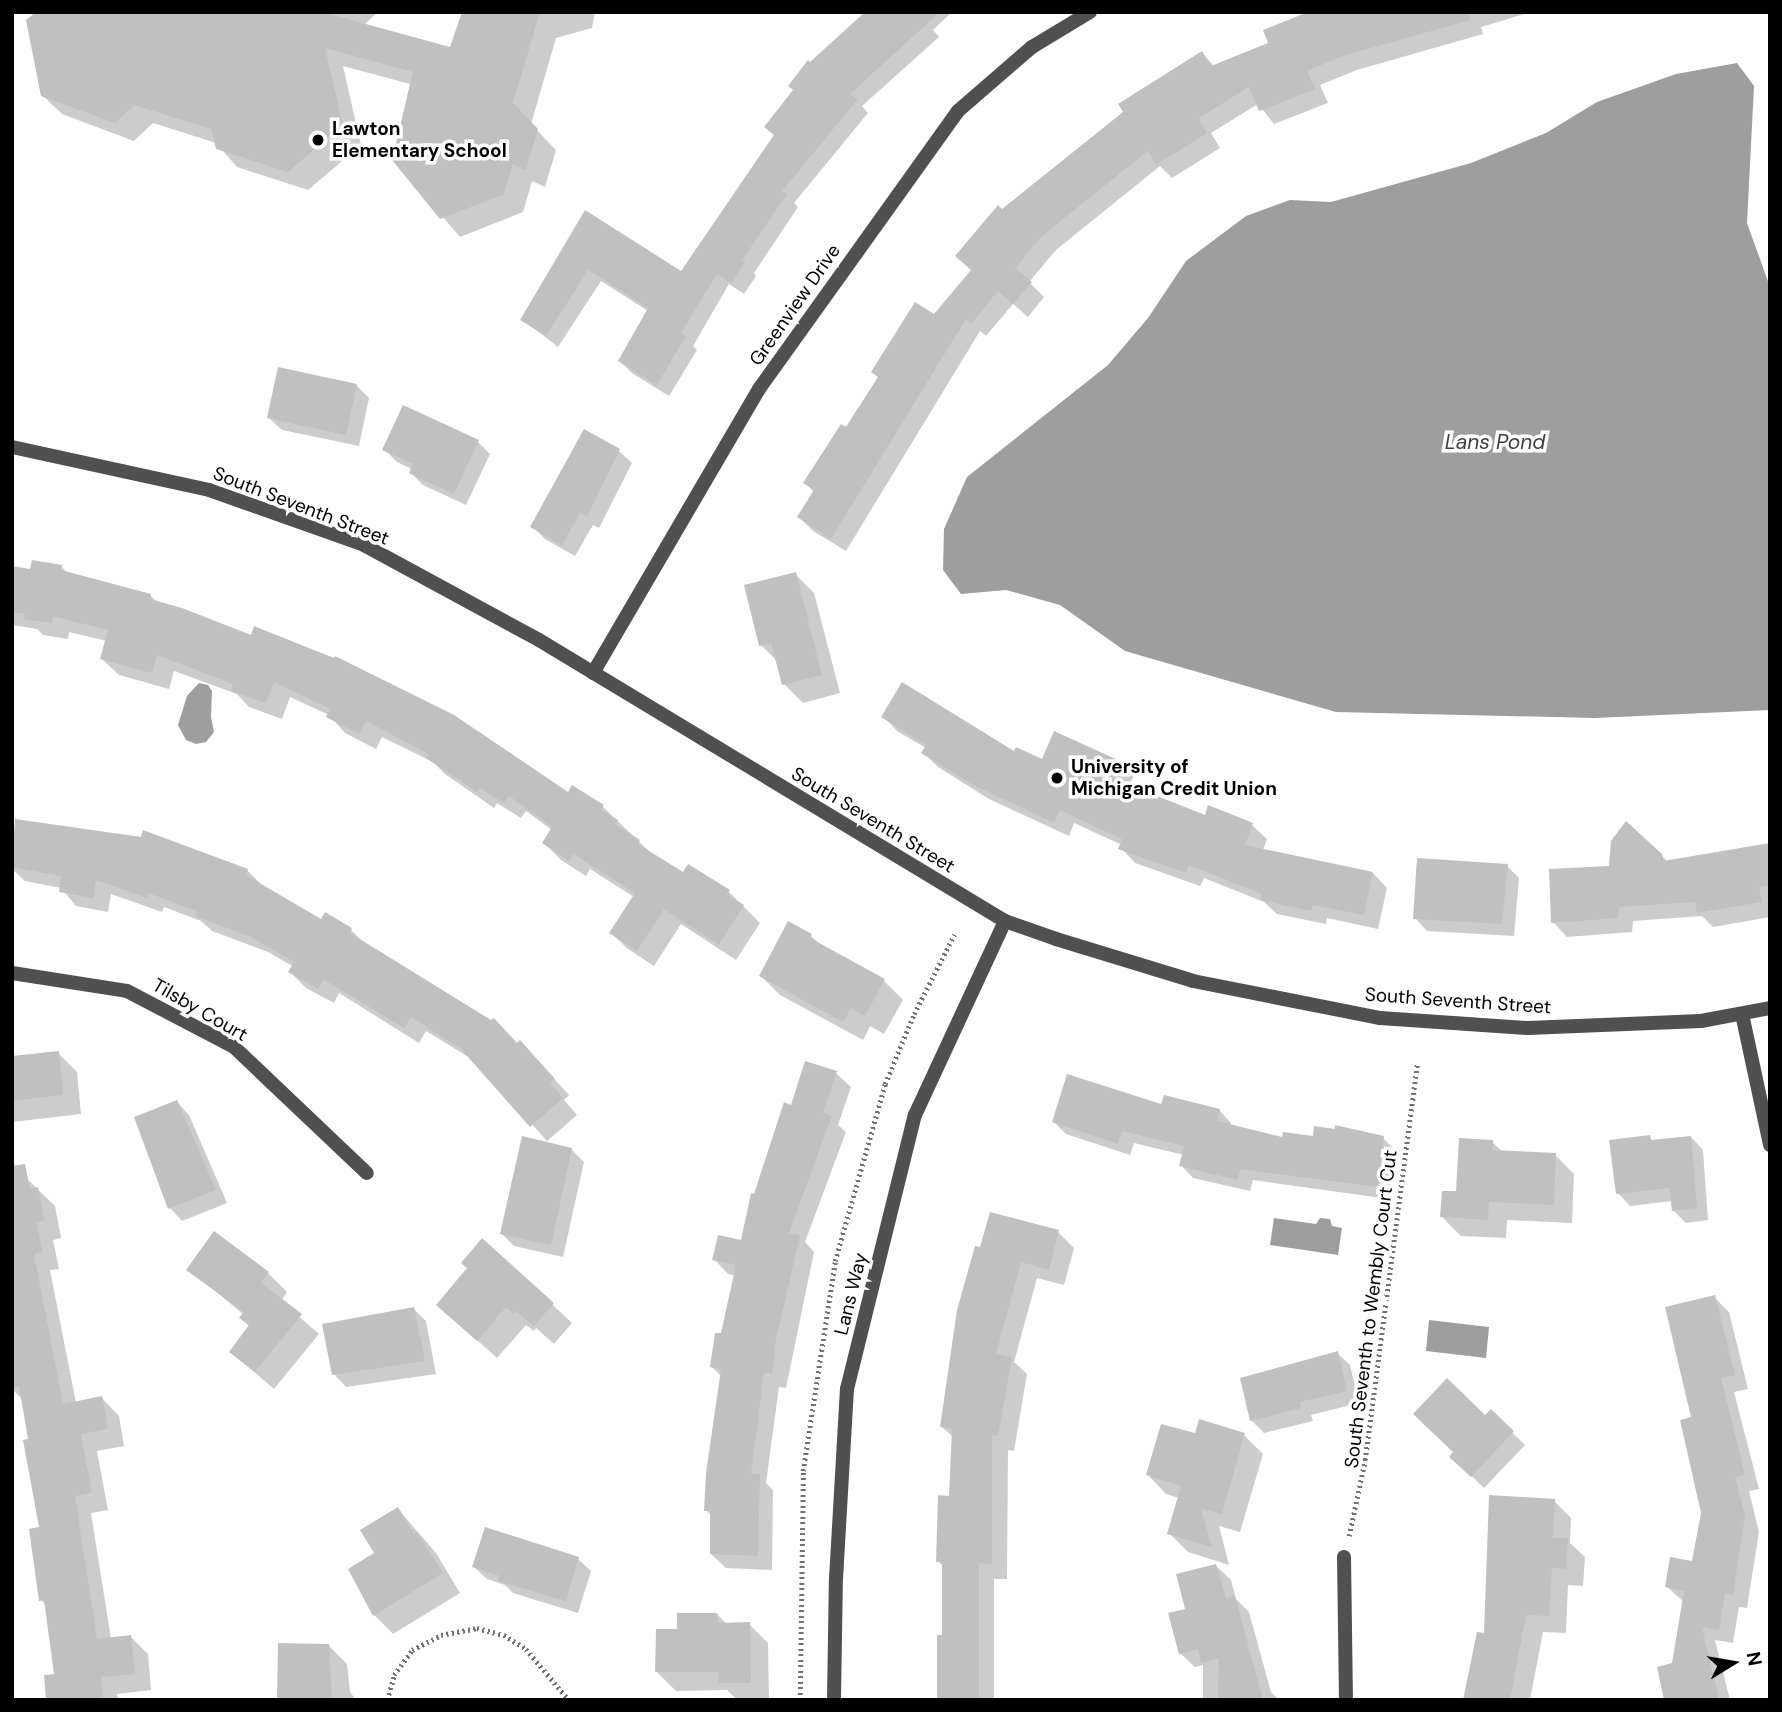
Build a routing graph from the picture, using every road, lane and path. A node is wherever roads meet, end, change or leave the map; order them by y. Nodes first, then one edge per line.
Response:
1 (1090, 12) edge
2 (12, 447) edge
3 (593, 673) junction
4 (1005, 921) junction
5 (12, 973) edge
6 (1770, 1008) edge
7 (1742, 1014) junction
8 (1417, 1063) dead end
9 (1770, 1145) edge
10 (367, 1173) dead end
11 (1344, 1557) joint
12 (387, 1700) edge
13 (569, 1700) edge
14 (834, 1700) edge
15 (1346, 1700) edge

1 - 3 street, Greenview Drive
2 - 3 street, South Seventh Street
3 - 4 street, South Seventh Street
4 - 7 street, South Seventh Street
4 - 14 street, Lans Way
5 - 10 street, Tilsby Court
6 - 7 street, South Seventh Street
7 - 9 street
8 - 11 path, South Seventh to Wembly Court Cut
11 - 15 street
12 - 13 path

